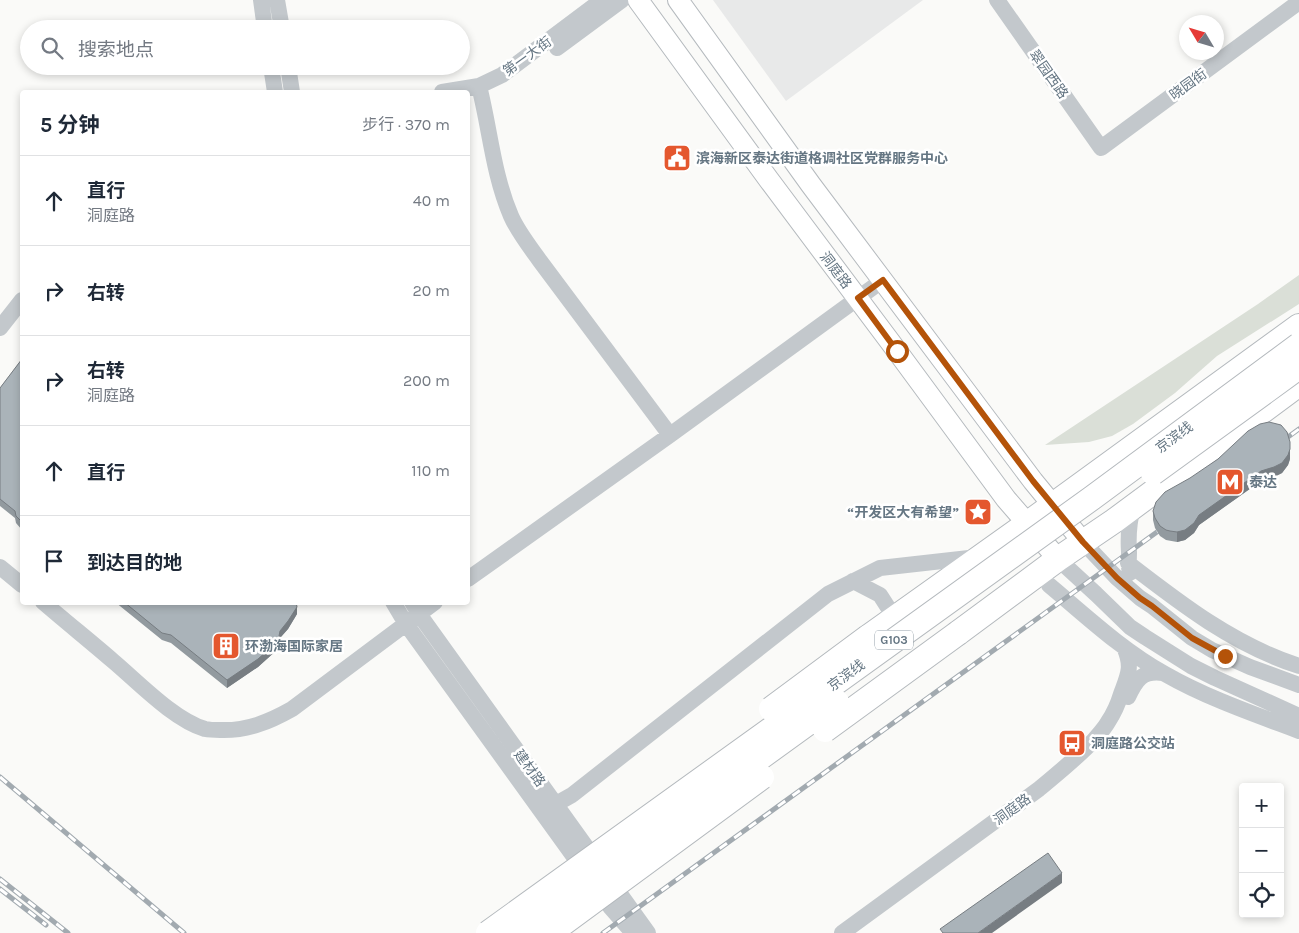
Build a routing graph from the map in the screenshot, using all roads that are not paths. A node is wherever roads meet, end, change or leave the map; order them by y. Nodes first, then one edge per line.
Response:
1 (261, 0) edge
2 (278, 0) edge
3 (602, 0) edge
4 (622, 0) edge
5 (638, 0) edge
6 (678, 0) edge
7 (997, 0) edge
8 (1299, 2) edge
9 (264, 20) edge
10 (281, 20) edge
11 (272, 75) edge
12 (289, 75) edge
13 (275, 90) edge
14 (292, 90) edge
15 (476, 94) edge
16 (1101, 148) joint
17 (883, 280) junction
18 (858, 298) junction
19 (20, 303) edge
20 (1299, 326) edge
21 (0, 328) edge
22 (1299, 345) edge
23 (1299, 367) edge
24 (1299, 384) edge
25 (670, 435) junction
26 (1053, 505) junction
27 (1133, 507) junction
28 (1027, 524) junction
29 (1083, 542) junction
30 (981, 557) junction
31 (1058, 560) junction
32 (1128, 563) junction
33 (0, 567) edge
34 (470, 578) edge
35 (853, 581) junction
36 (20, 584) edge
37 (1049, 585) junction
38 (1020, 587) junction
39 (47, 605) edge
40 (398, 605) edge
41 (429, 605) edge
42 (1152, 606) junction
43 (413, 613) edge
44 (888, 622) junction
45 (1130, 627) junction
46 (1124, 647) junction
47 (1299, 666) edge
48 (1163, 673) junction
49 (1299, 685) edge
50 (1299, 716) edge
51 (1299, 732) edge
52 (556, 804) junction
53 (471, 933) edge
54 (488, 933) edge
55 (518, 933) edge
56 (550, 933) edge
57 (633, 933) edge
58 (648, 933) edge
59 (842, 933) edge
60 (859, 933) edge

1 - 9 street
2 - 10 street
3 - 15 street, 第一大街
4 - 15 street, 第一大街
5 - 18 main road, 洞庭路
6 - 17 main road
7 - 16 street, 翠园西路
8 - 16 street, 晓园街
11 - 13 street
12 - 14 street
15 - 25 street
17 - 18 street
17 - 26 main road
18 - 25 street
18 - 28 main road, 洞庭路
19 - 21 street
20 - 26 highway
22 - 54 highway, 京滨线 / G103, bridge
23 - 55 highway, 京滨线 / G103, bridge
24 - 27 highway
25 - 34 street
26 - 28 highway
26 - 29 main road
27 - 29 highway
27 - 32 street
28 - 30 highway
28 - 31 main road, 洞庭路
29 - 31 highway
29 - 42 street
30 - 35 street
30 - 44 highway
31 - 38 highway
31 - 45 street
32 - 42 street
32 - 47 street
33 - 36 street
35 - 44 street
35 - 52 street
37 - 38 street
37 - 45 street
37 - 46 street
38 - 56 highway, bridge
39 - 43 street
40 - 43 street
41 - 43 street
42 - 49 street
43 - 52 street, 建材路
43 - 57 street
44 - 53 highway, bridge
45 - 50 street
46 - 48 street
46 - 59 street, 洞庭路
48 - 51 street
48 - 60 street, 洞庭路
52 - 58 street, 建材路

